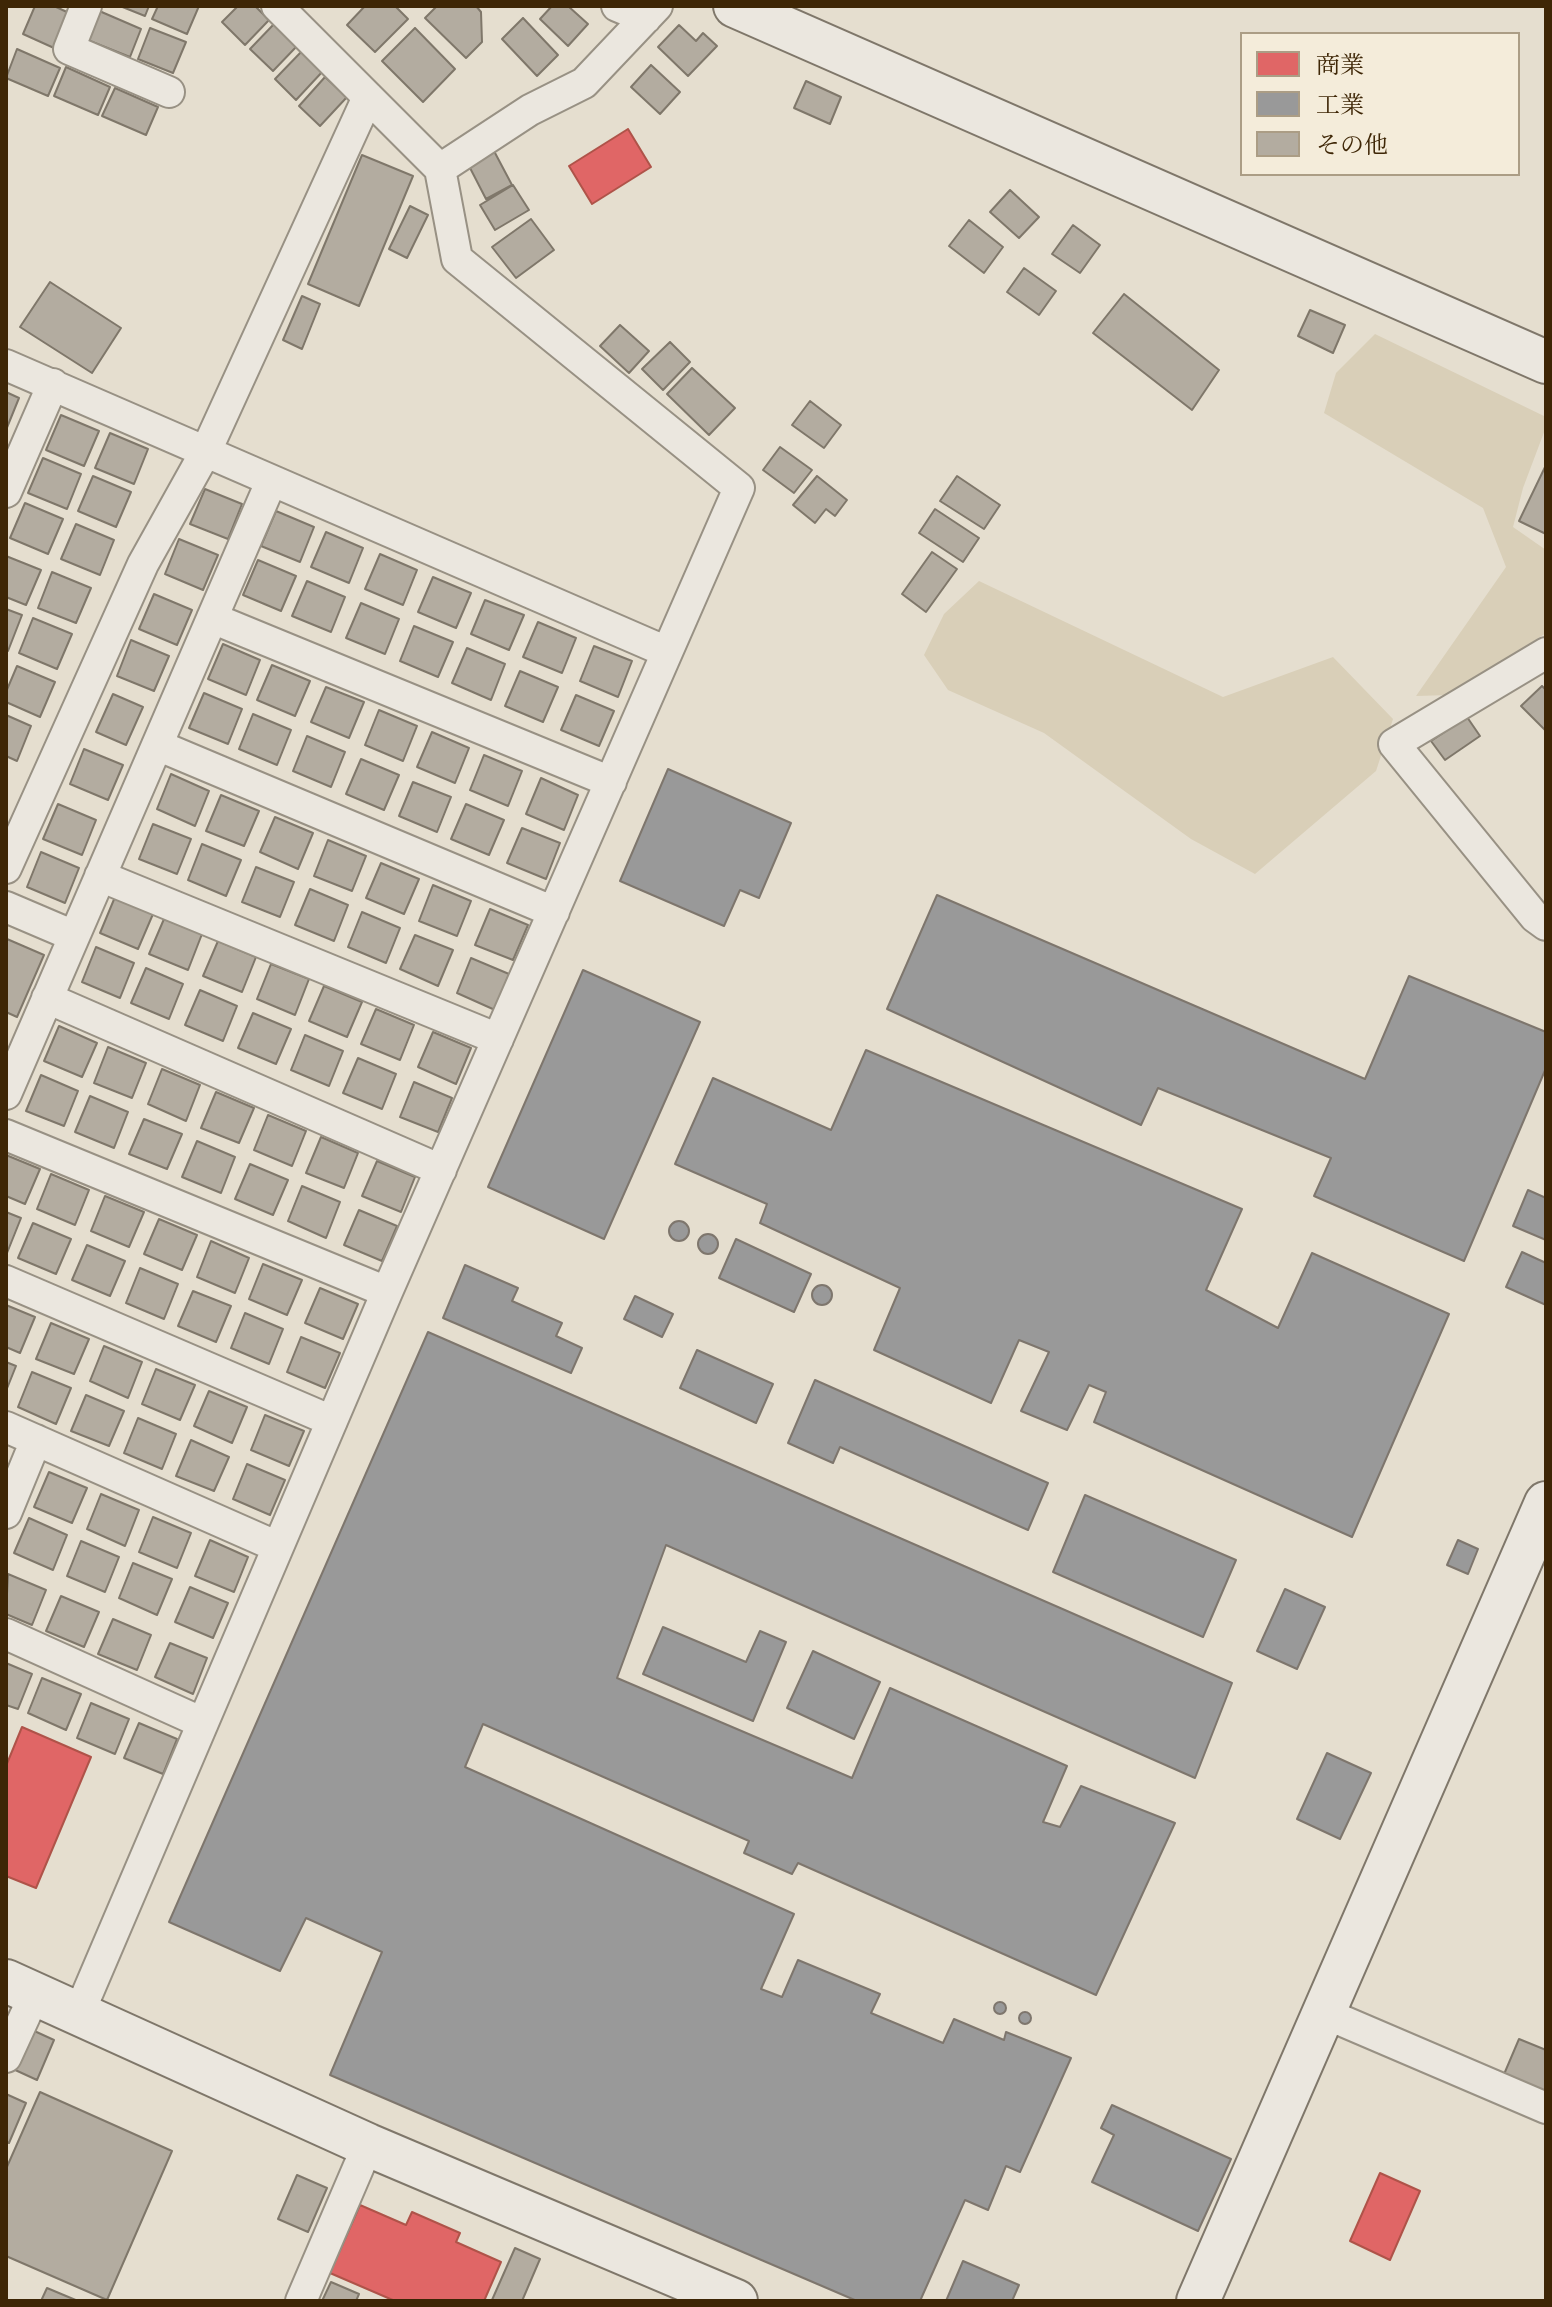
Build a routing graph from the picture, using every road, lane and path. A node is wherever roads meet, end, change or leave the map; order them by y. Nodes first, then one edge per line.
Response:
1 (86, 6) edge
2 (277, 6) edge
3 (617, 6) edge
4 (735, 6) edge
5 (651, 12) edge
6 (169, 92) dead end
7 (368, 97) junction
8 (440, 169) junction
9 (1546, 362) edge
10 (6, 365) edge
11 (53, 384) junction
12 (206, 451) junction
13 (271, 482) junction
14 (6, 492) edge
15 (212, 618) junction
16 (667, 652) junction
17 (1546, 653) edge
18 (157, 745) junction
19 (611, 782) junction
20 (6, 868) edge
21 (100, 876) junction
22 (6, 907) edge
23 (554, 912) junction
24 (1546, 925) edge
25 (74, 936) junction
26 (47, 998) junction
27 (498, 1039) junction
28 (6, 1094) edge
29 (6, 1135) edge
30 (441, 1170) junction
31 (6, 1281) edge
32 (387, 1292) junction
33 (332, 1421) junction
34 (6, 1427) edge
35 (36, 1440) junction
36 (1546, 1503) edge
37 (6, 1513) edge
38 (278, 1547) junction
39 (1535, 1559) edge
40 (6, 1634) edge
41 (203, 1723) junction
42 (20, 1988) edge
43 (79, 2013) junction
44 (1324, 2013) junction
45 (6, 2057) edge
46 (1546, 2108) edge
47 (368, 2145) junction
48 (301, 2301) edge
49 (736, 2301) edge
50 (1198, 2301) edge

1 - 6 street
2 - 7 street
3 - 5 street
4 - 9 street
5 - 8 street
7 - 8 street
7 - 12 street
8 - 16 street
10 - 11 street
11 - 12 street
11 - 14 street
12 - 13 street
12 - 20 street
13 - 15 street
13 - 16 street
15 - 18 street
15 - 19 street
16 - 19 street
17 - 24 street
18 - 21 street
18 - 23 street
19 - 23 street
21 - 25 street
21 - 27 street
22 - 25 street
23 - 27 street
25 - 26 street
26 - 28 street
26 - 30 street
27 - 30 street
29 - 32 street
30 - 32 street
31 - 33 street
32 - 33 street
33 - 38 street
34 - 35 street
35 - 37 street
35 - 38 street
36 - 39 street
38 - 41 street
39 - 44 street
40 - 41 street
41 - 43 street
42 - 43 street
42 - 45 street
43 - 47 street
44 - 46 street
44 - 50 street
47 - 48 street
47 - 49 street

